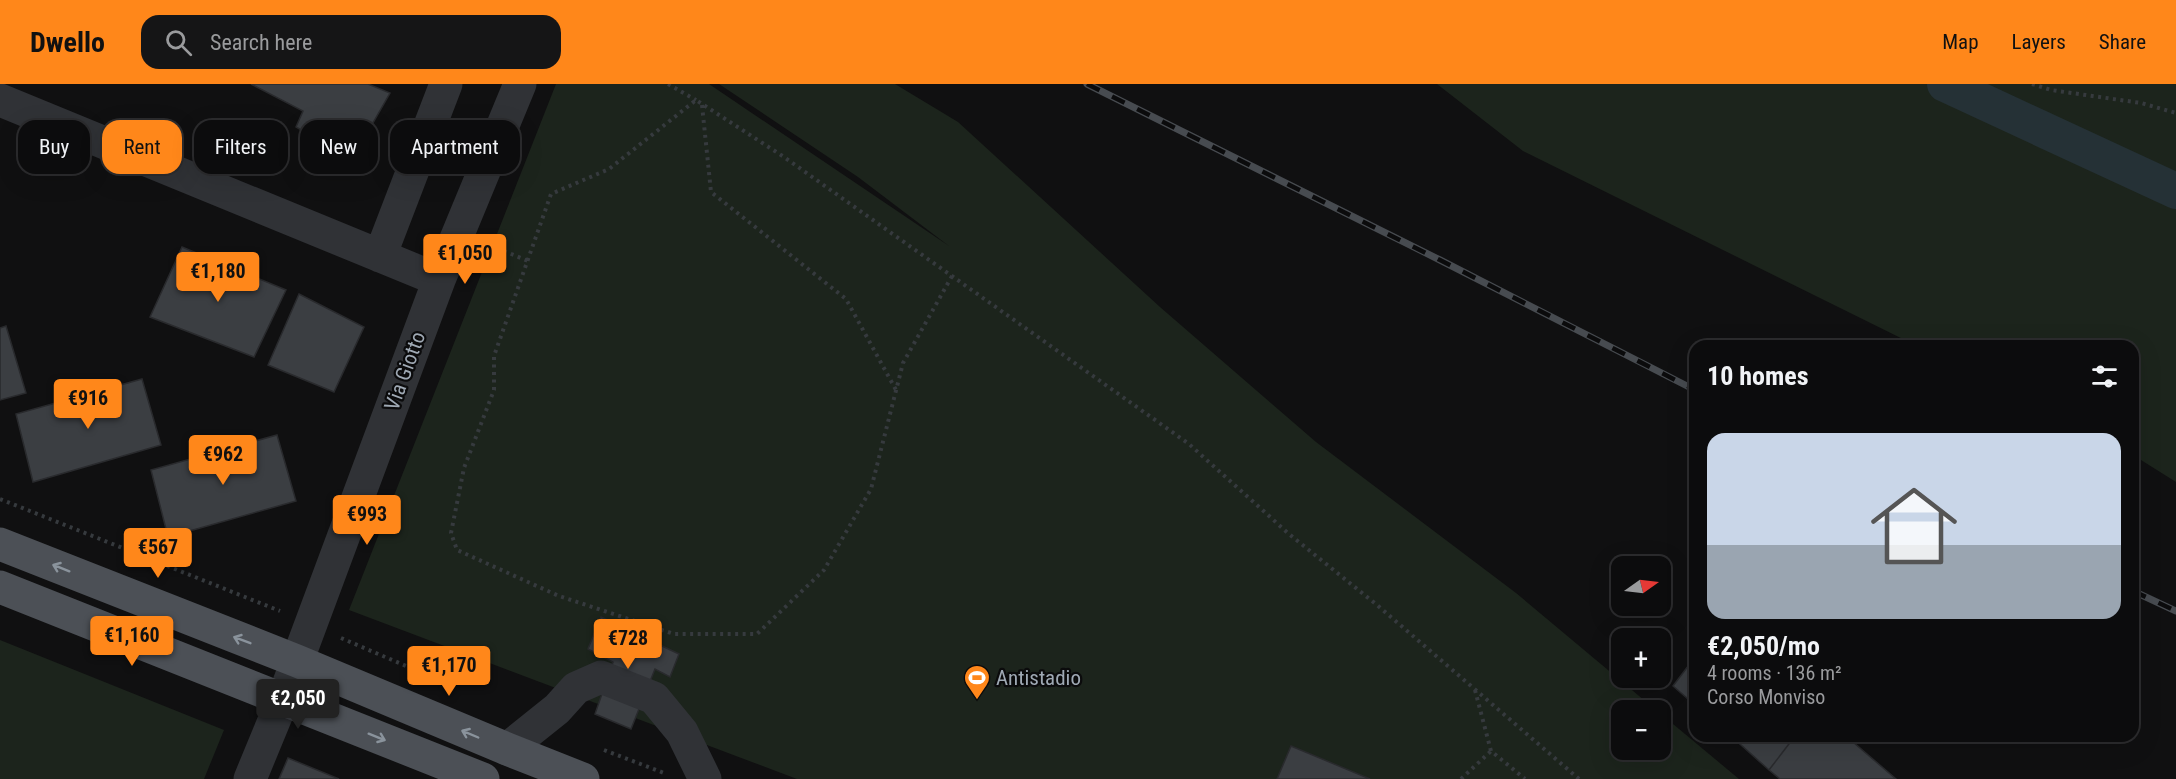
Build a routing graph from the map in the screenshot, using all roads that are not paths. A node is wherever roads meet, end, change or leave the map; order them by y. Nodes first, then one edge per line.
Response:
1 (446, 84) edge
2 (520, 84) edge
3 (0, 100) edge
4 (380, 256) junction
5 (439, 280) junction
6 (0, 544) edge
7 (0, 587) edge
8 (297, 661) junction
9 (284, 699) junction
10 (507, 749) junction
11 (250, 779) edge
12 (483, 779) edge
13 (583, 779) edge
14 (705, 779) edge

1 - 4 street
2 - 5 street, Via Giotto
3 - 4 street
4 - 5 street
5 - 8 street, Via Giotto
8 -> 6 main road
7 - 9 main road
8 - 9 street, Via Giotto
10 -> 8 main road
9 - 11 street, Via Giotto
9 -> 12 main road
10 - 13 main road
10 - 14 street

